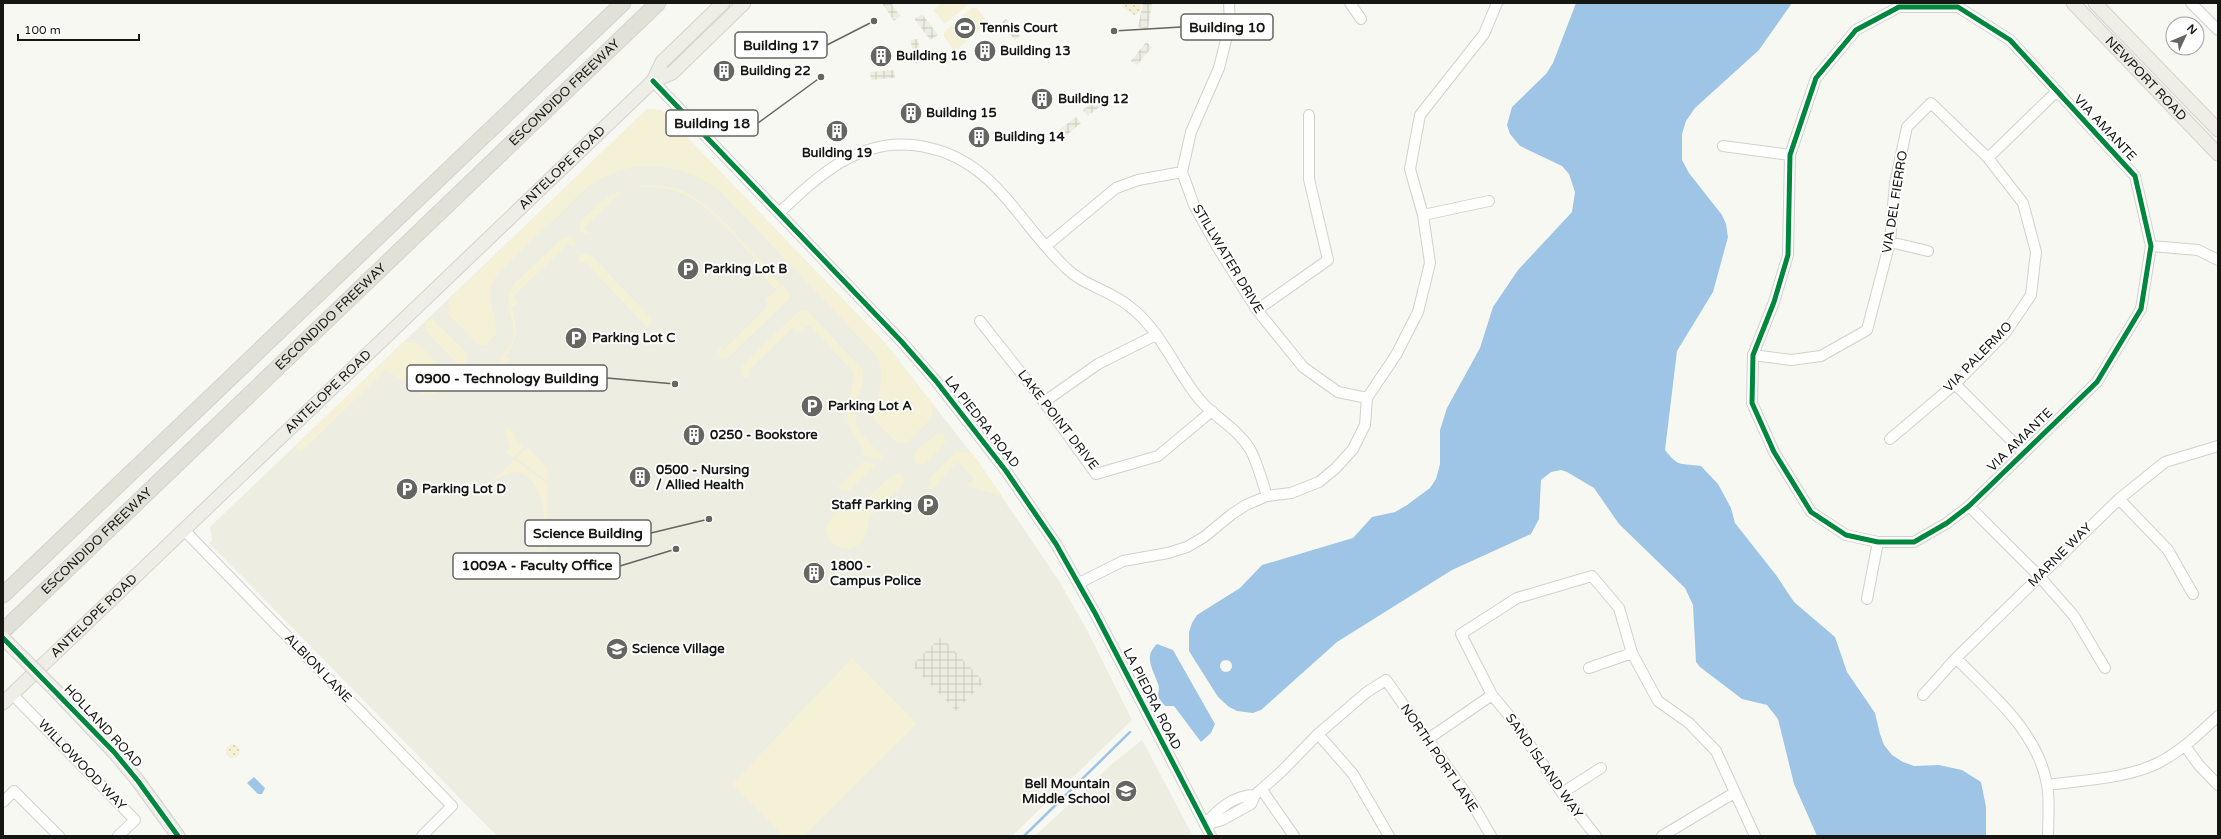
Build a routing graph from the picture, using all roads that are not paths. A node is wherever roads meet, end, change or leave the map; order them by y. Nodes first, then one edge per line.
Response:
1 (623, 3) edge
2 (658, 3) edge
3 (723, 3) edge
4 (744, 3) edge
5 (1229, 3) edge
6 (1350, 3) edge
7 (1497, 3) edge
8 (2073, 3) edge
9 (2095, 3) edge
10 (2191, 3) edge
11 (1959, 5) edge
12 (1361, 19) dead end
13 (2218, 30) edge
14 (653, 81) junction
15 (2056, 92) junction
16 (1931, 104) joint
17 (1310, 115) dead end
18 (2218, 130) edge
19 (1724, 146) dead end
20 (2218, 154) edge
21 (1790, 155) junction
22 (1988, 158) junction
23 (1182, 172) junction
24 (1489, 201) dead end
25 (780, 212) junction
26 (1423, 215) junction
27 (1890, 242) junction
28 (1046, 246) junction
29 (2151, 246) junction
30 (1928, 251) dead end
31 (2218, 260) edge
32 (1257, 310) junction
33 (980, 321) dead end
34 (1156, 335) junction
35 (1753, 355) junction
36 (1955, 384) junction
37 (1367, 398) junction
38 (1044, 402) junction
39 (1212, 412) junction
40 (1890, 439) dead end
41 (2218, 446) edge
42 (2023, 452) junction
43 (1267, 496) junction
44 (2119, 499) junction
45 (1969, 506) junction
46 (184, 530) junction
47 (1878, 542) junction
48 (2039, 576) junction
49 (1079, 583) junction
50 (2193, 594) dead end
51 (3, 595) edge
52 (1867, 599) dead end
53 (3, 631) edge
54 (3, 638) edge
55 (1632, 653) junction
56 (1956, 658) junction
57 (1589, 668) dead end
58 (2105, 668) dead end
59 (1492, 695) junction
60 (1923, 695) dead end
61 (8, 698) edge
62 (2218, 716) edge
63 (1318, 734) junction
64 (1428, 739) junction
65 (2185, 746) junction
66 (1601, 768) dead end
67 (2047, 784) junction
68 (2218, 785) edge
69 (1259, 792) junction
70 (1562, 793) junction
71 (1734, 793) junction
72 (3, 802) edge
73 (1205, 825) junction
74 (58, 836) edge
75 (118, 836) edge
76 (178, 836) edge
77 (422, 836) edge
78 (1211, 836) edge
79 (1294, 836) edge
80 (1389, 836) edge
81 (1491, 836) edge
82 (1596, 836) edge
83 (1662, 836) edge
84 (1755, 836) edge
85 (2048, 836) edge

1 - 51 highway, ESCONDIDO FREEWAY
2 - 53 highway, ESCONDIDO FREEWAY
3 - 14 main road, ANTELOPE ROAD
4 - 14 main road, ANTELOPE ROAD
5 - 23 street
6 - 12 street
7 - 26 street
8 - 20 main road, NEWPORT ROAD
9 - 18 main road, NEWPORT ROAD
10 - 13 street
11 - 15 street, VIA AMANTE
11 - 21 street
14 - 25 street, LA PIEDRA ROAD
14 - 46 main road, ANTELOPE ROAD
15 - 22 street
15 - 29 street, VIA AMANTE
16 - 22 street, VIA PALERMO
16 - 27 street, VIA DEL FIERRO
17 - 32 street
19 - 21 street
21 - 35 street
22 - 36 street, VIA PALERMO
23 - 28 street
23 - 32 street, STILLWATER DRIVE
24 - 26 street
25 - 28 street
25 - 49 street, LA PIEDRA ROAD
26 - 37 street
27 - 30 street
27 - 35 street, VIA DEL FIERRO
28 - 34 street
29 - 31 street
29 - 42 street, VIA AMANTE
32 - 37 street, STILLWATER DRIVE
33 - 38 street, LAKE POINT DRIVE
34 - 38 street
34 - 39 street
35 - 47 street, VIA AMANTE
36 - 40 street, VIA PALERMO
36 - 42 street
37 - 43 street
38 - 39 street, LAKE POINT DRIVE
39 - 43 street
41 - 44 street, MARNE WAY
42 - 45 street, VIA AMANTE
43 - 49 street
44 - 48 street, MARNE WAY
44 - 50 street
45 - 47 street, VIA AMANTE
45 - 48 street
46 - 61 main road, ANTELOPE ROAD
46 - 77 street, ALBION LANE
47 - 52 street
48 - 56 street, MARNE WAY
48 - 58 street
49 - 73 street, LA PIEDRA ROAD
54 - 76 main road, HOLLAND ROAD, bridge
55 - 57 street
55 - 59 street, SAND ISLAND WAY
55 - 71 street
56 - 60 street, MARNE WAY
56 - 67 street
59 - 64 street
59 - 70 street, SAND ISLAND WAY
61 - 75 street, WILLOWOOD WAY
62 - 65 street
63 - 64 street, NORTH PORT LANE
63 - 69 street
63 - 80 street
64 - 81 street, NORTH PORT LANE
65 - 67 street
65 - 68 street
66 - 70 street
67 - 85 street
69 - 73 street
69 - 79 street
70 - 82 street, SAND ISLAND WAY
71 - 83 street
71 - 84 street
72 - 74 street
73 - 78 street, LA PIEDRA ROAD

